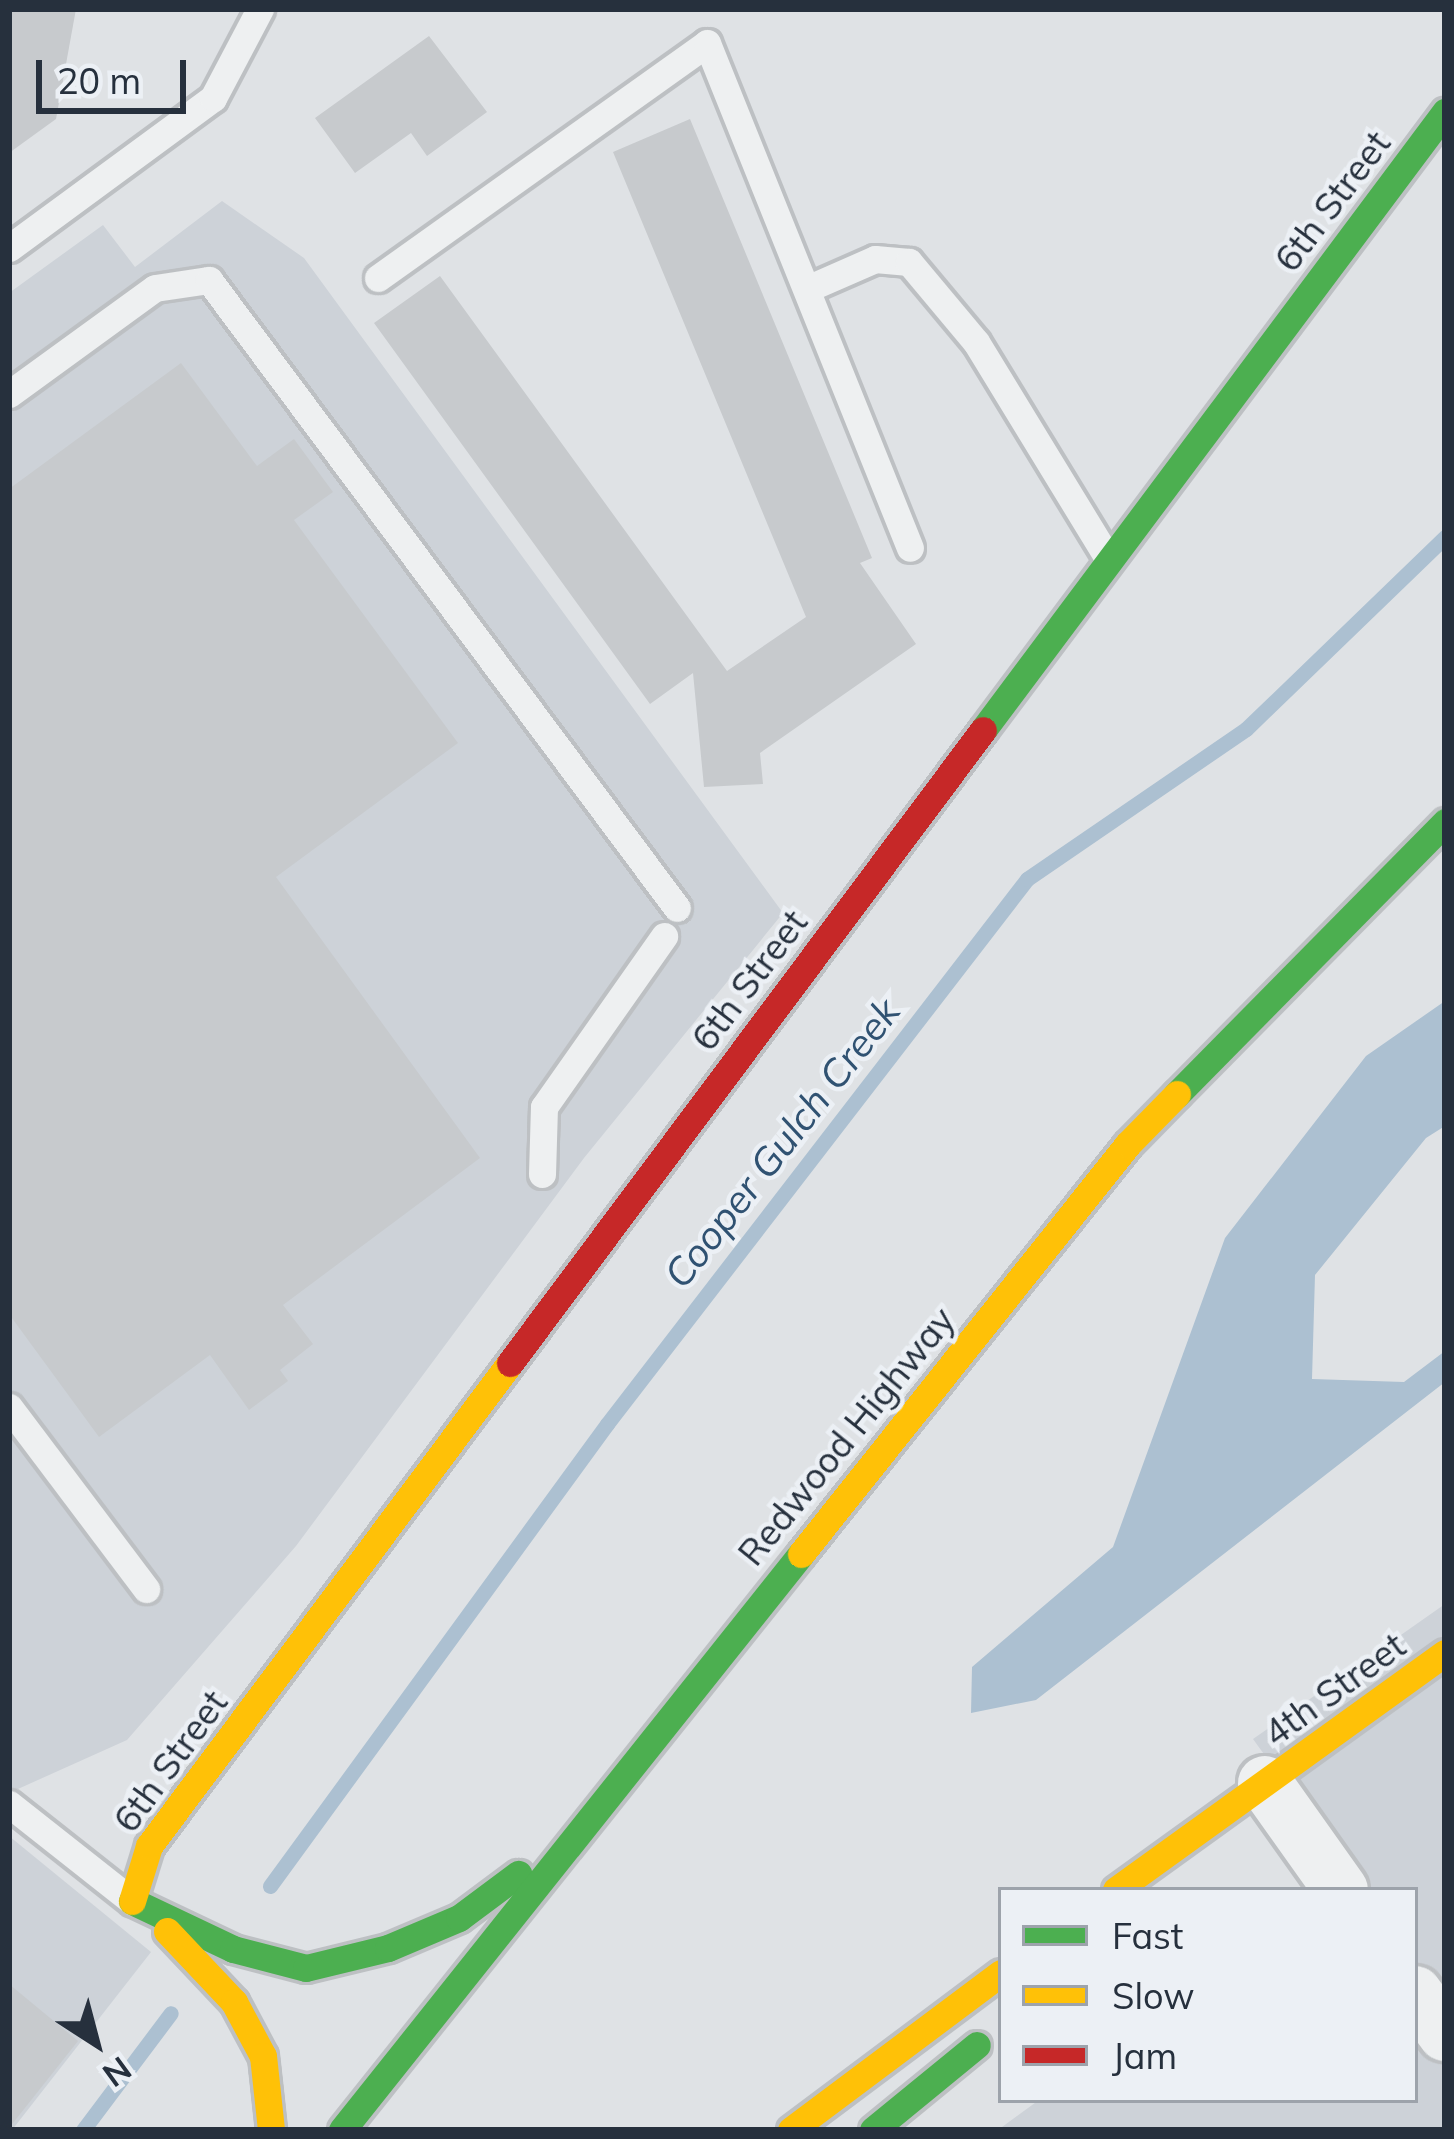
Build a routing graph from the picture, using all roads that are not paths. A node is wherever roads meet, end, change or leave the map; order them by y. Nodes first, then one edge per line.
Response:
1 (260, 9) edge
2 (1445, 112) edge
3 (9, 248) edge
4 (378, 278) dead end
5 (809, 288) junction
6 (9, 394) edge
7 (910, 548) dead end
8 (1108, 558) junction
9 (1445, 822) edge
10 (677, 908) dead end
11 (664, 936) dead end
12 (542, 1174) dead end
13 (9, 1407) edge
14 (146, 1589) dead end
15 (744, 1620) junction
16 (1445, 1653) edge
17 (1265, 1783) junction
18 (9, 1804) edge
19 (1120, 1887) edge
20 (1339, 1887) edge
21 (132, 1901) junction
22 (998, 1975) edge
23 (1418, 1997) edge
24 (998, 2026) edge
25 (1445, 2035) edge
26 (271, 2130) edge
27 (342, 2130) edge
28 (791, 2130) edge
29 (874, 2130) edge

1 - 3 lane
2 - 8 main road, 6th Street
4 - 5 lane
5 - 7 lane
5 - 8 lane
6 - 10 lane
8 - 21 main road, 6th Street
9 - 15 main road, Redwood Highway
11 - 12 lane
13 - 14 lane
15 - 21 main road
15 - 27 main road, Redwood Highway
16 - 17 main road, 4th Street
17 - 19 main road
17 - 20 street
18 - 21 lane
21 - 26 main road
22 - 28 main road
23 - 25 street
24 - 29 main road

